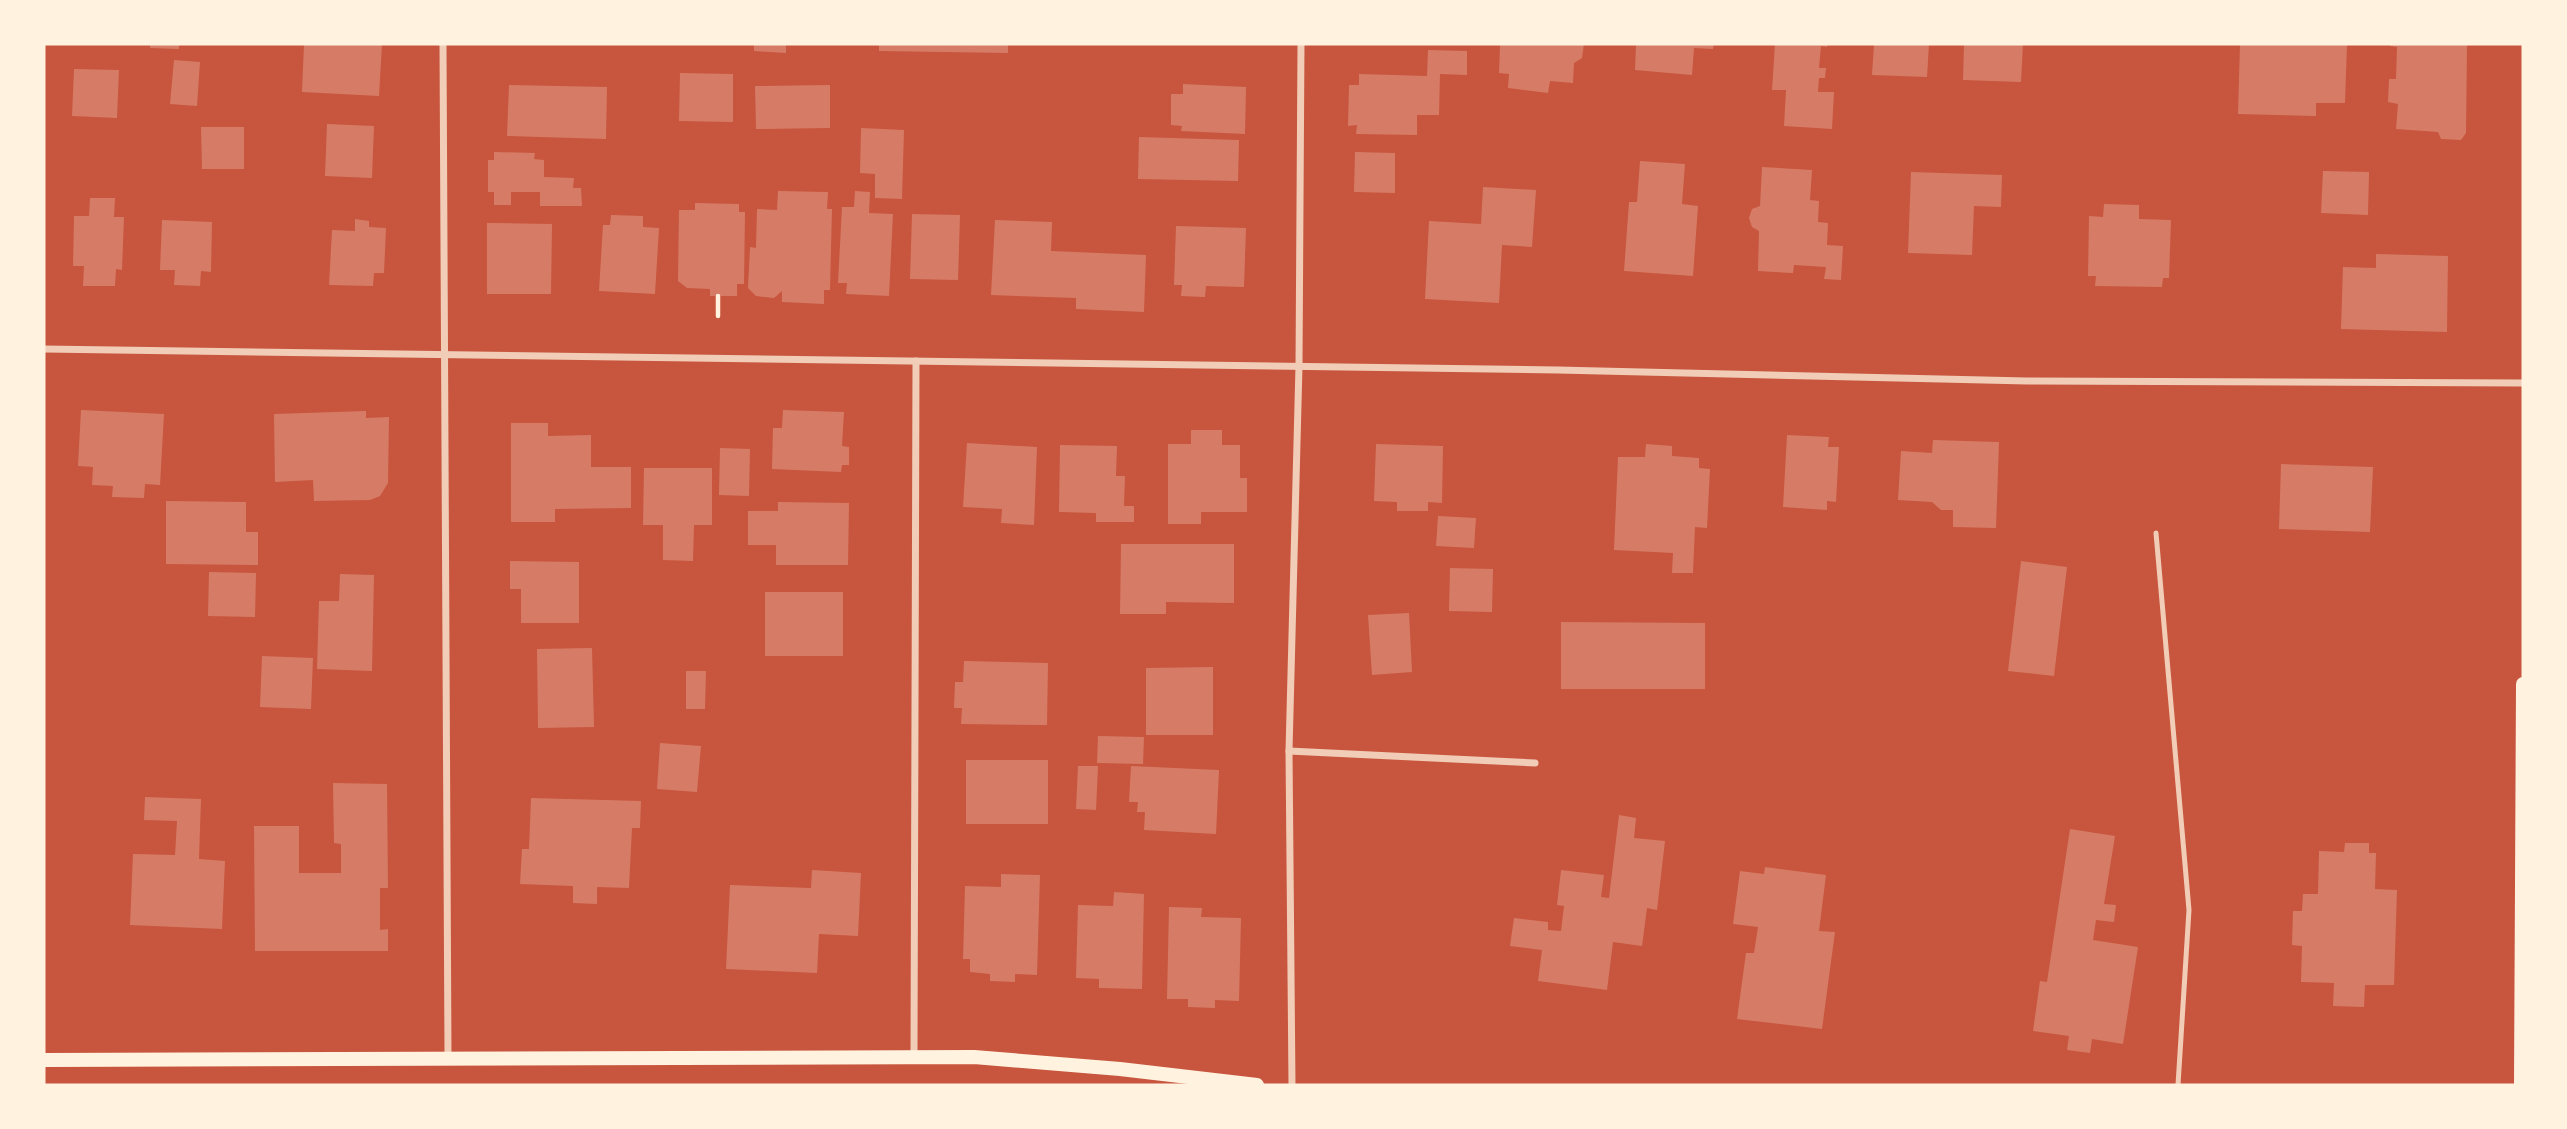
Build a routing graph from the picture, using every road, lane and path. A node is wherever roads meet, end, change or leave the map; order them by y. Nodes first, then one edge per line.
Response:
1 (443, 44) edge
2 (1301, 44) edge
3 (718, 296) dead end
4 (718, 316) dead end
5 (44, 349) edge
6 (446, 354) junction
7 (916, 361) junction
8 (1299, 366) junction
9 (2523, 383) edge
10 (2156, 533) dead end
11 (2523, 684) edge
12 (1289, 751) junction
13 (1535, 763) dead end
14 (448, 1057) junction
15 (914, 1057) junction
16 (44, 1060) edge
17 (1257, 1085) edge
18 (1292, 1085) edge
19 (2178, 1085) edge
20 (2521, 1085) edge

1 - 6 street
2 - 8 street
3 - 4 path
5 - 6 street
6 - 7 street
6 - 14 street
7 - 8 street
7 - 15 street
8 - 9 street
8 - 12 street
10 - 19 lane
11 - 20 main road
12 - 13 street
12 - 18 street
14 - 15 main road
14 - 16 main road
15 - 17 main road

